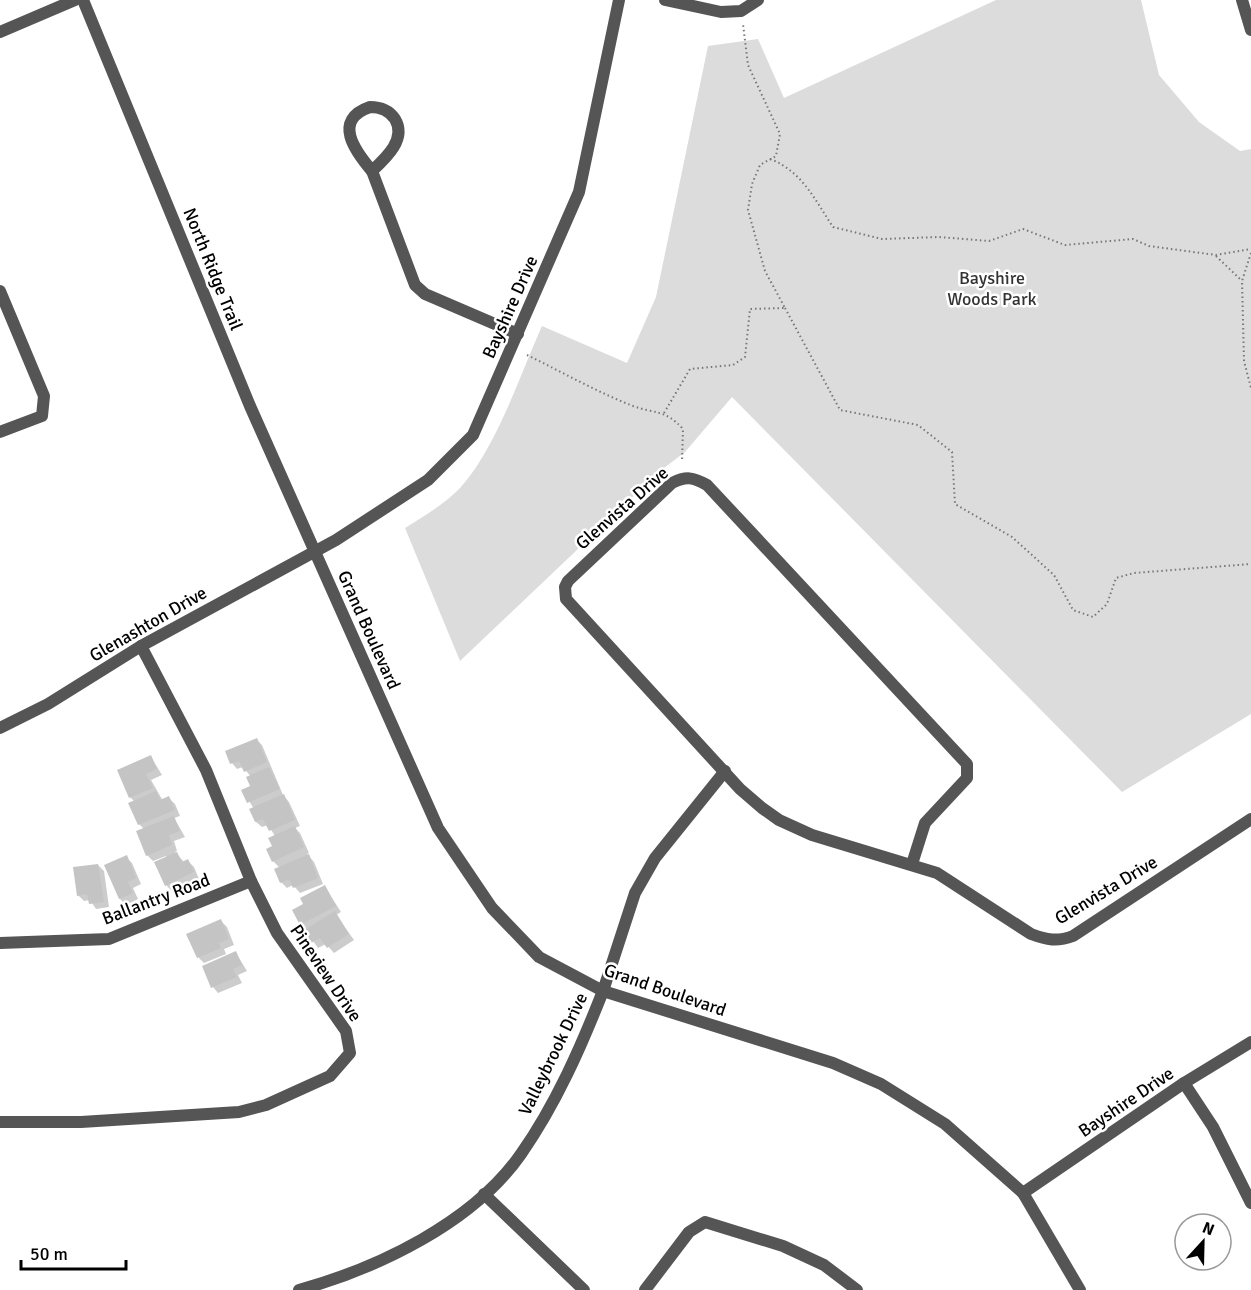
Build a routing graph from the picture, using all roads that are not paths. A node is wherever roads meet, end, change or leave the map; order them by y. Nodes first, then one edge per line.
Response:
1 (75, 0) edge
2 (83, 0) edge
3 (619, 0) edge
4 (665, 0) edge
5 (758, 0) edge
6 (1242, 0) edge
7 (1251, 30) edge
8 (0, 32) edge
9 (372, 171) junction
10 (0, 291) edge
11 (518, 334) junction
12 (0, 432) edge
13 (314, 551) junction
14 (141, 646) junction
15 (0, 728) edge
16 (725, 771) junction
17 (1251, 819) edge
18 (912, 864) junction
19 (251, 881) junction
20 (0, 943) edge
21 (603, 991) junction
22 (1251, 1042) edge
23 (1184, 1083) junction
24 (0, 1122) edge
25 (484, 1194) junction
26 (1023, 1194) junction
27 (1251, 1203) edge
28 (299, 1290) edge
29 (584, 1290) edge
30 (645, 1290) edge
31 (857, 1290) edge
32 (1080, 1290) edge

1 - 8 street
2 - 13 street, North Ridge Trail
3 - 11 street, Bayshire Drive
4 - 5 street
6 - 7 street
9 - 9 street
9 - 11 street
10 - 12 street
11 - 13 street, Bayshire Drive
13 - 14 street, Glenashton Drive
13 - 21 street, Grand Boulevard
14 - 15 street, Glenashton Drive
14 - 19 street, Pineview Drive
16 - 18 street, Glenvista Drive
16 - 18 street, Glenvista Drive
16 - 21 street, Valleybrook Drive
17 - 18 street, Glenvista Drive
19 - 20 street, Ballantry Road
19 - 24 street, Pineview Drive
21 - 25 street, Valleybrook Drive
21 - 26 street, Grand Boulevard
22 - 23 street, Bayshire Drive
23 - 26 street, Bayshire Drive
23 - 27 street
25 - 28 street, Valleybrook Drive
25 - 29 street
26 - 32 street, Grand Boulevard
30 - 31 street

